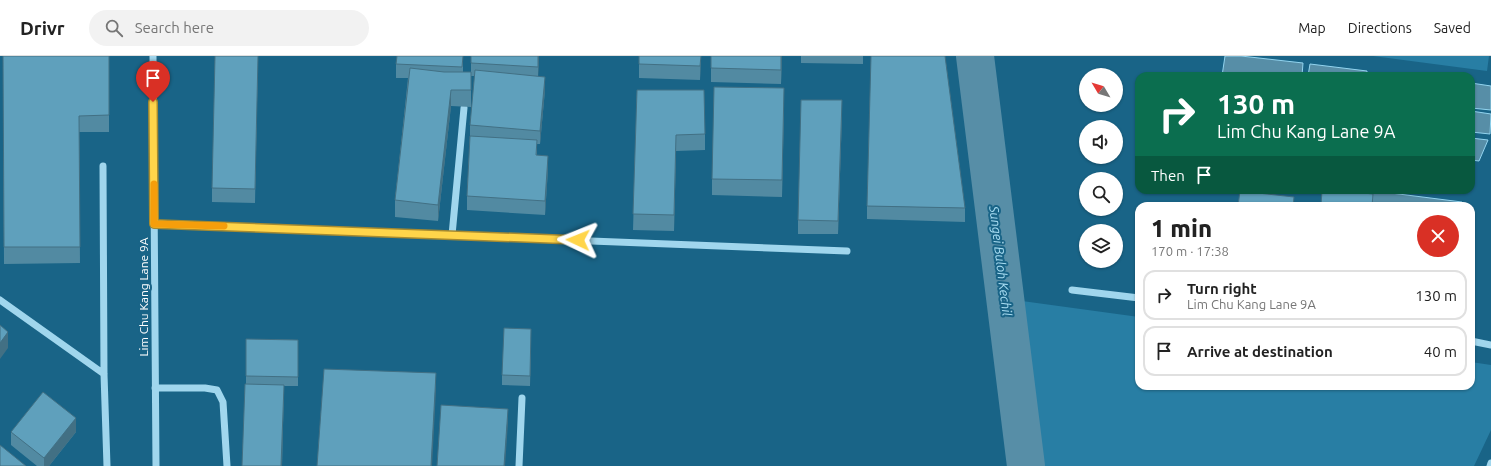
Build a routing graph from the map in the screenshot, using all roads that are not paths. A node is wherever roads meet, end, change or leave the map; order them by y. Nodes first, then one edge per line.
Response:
1 (153, 56) edge
2 (464, 108) dead end
3 (103, 166) dead end
4 (154, 224) junction
5 (452, 235) junction
6 (847, 251) dead end
7 (1072, 290) dead end
8 (1135, 298) edge
9 (0, 300) edge
10 (1475, 342) edge
11 (1491, 344) edge
12 (104, 374) junction
13 (155, 388) junction
14 (522, 398) dead end
15 (1491, 463) edge
16 (107, 466) edge
17 (156, 466) edge
18 (227, 466) edge
19 (519, 466) edge
20 (1490, 466) edge

1 - 4 street, Lim Chu Kang Lane 9A
2 - 5 street
3 - 12 street
4 - 5 street
4 - 13 street, Lim Chu Kang Lane 9A
5 - 6 street
7 - 8 street
9 - 12 street
10 - 11 street
12 - 16 street
13 - 17 street, Lim Chu Kang Lane 9A
13 - 18 street
14 - 19 street
15 - 20 street

